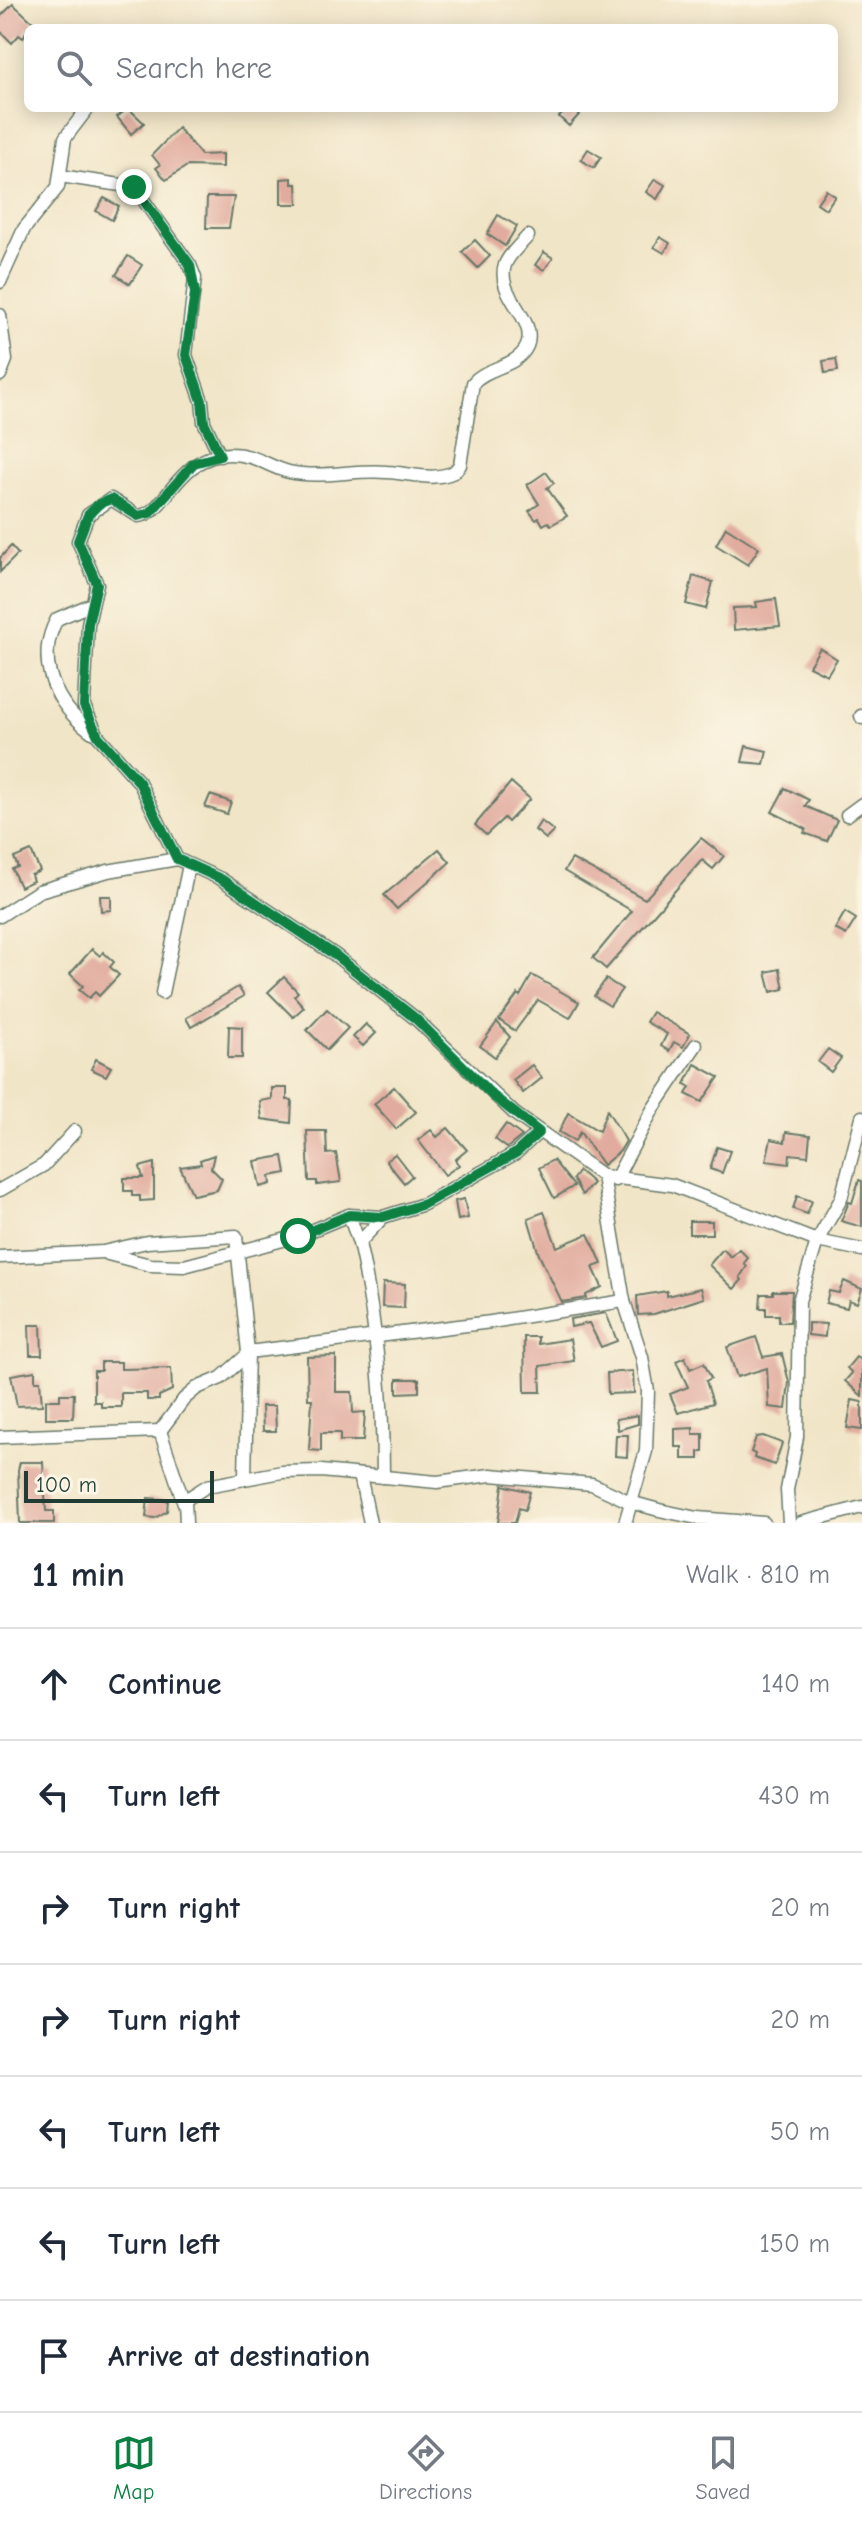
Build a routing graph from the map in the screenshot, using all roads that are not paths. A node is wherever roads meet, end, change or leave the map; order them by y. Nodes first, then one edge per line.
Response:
1 (85, 112) edge
2 (60, 176) junction
3 (528, 236) dead end
4 (0, 282) edge
5 (0, 315) edge
6 (0, 375) edge
7 (220, 456) junction
8 (92, 604) junction
9 (98, 736) junction
10 (862, 804) edge
11 (847, 815) dead end
12 (183, 862) junction
13 (0, 916) edge
14 (162, 993) dead end
15 (696, 1045) dead end
16 (862, 1117) edge
17 (75, 1131) dead end
18 (539, 1132) junction
19 (609, 1178) junction
20 (0, 1190) edge
21 (349, 1215) junction
22 (383, 1217) junction
23 (817, 1241) junction
24 (359, 1243) junction
25 (862, 1250) edge
26 (238, 1251) junction
27 (103, 1252) junction
28 (0, 1257) edge
29 (624, 1301) junction
30 (376, 1334) junction
31 (248, 1353) junction
32 (160, 1431) junction
33 (0, 1437) edge
34 (360, 1475) junction
35 (245, 1476) junction
36 (383, 1477) junction
37 (630, 1502) junction
38 (184, 1503) junction
39 (862, 1507) edge
40 (186, 1523) edge
41 (370, 1523) edge
42 (625, 1523) edge
43 (764, 1523) edge
44 (789, 1523) edge
45 (801, 1523) edge

1 - 2 street
2 - 4 street
2 - 7 street
3 - 7 street
5 - 6 street
7 - 8 street
8 - 9 street
8 - 9 street
9 - 12 street
10 - 11 street
12 - 13 street
12 - 14 street
12 - 18 street
15 - 19 street
16 - 23 street
17 - 20 street
18 - 19 street
18 - 22 street
19 - 23 street
19 - 29 street
21 - 22 street
21 - 24 street
21 - 26 street
22 - 24 street
23 - 25 street
23 - 44 street
24 - 30 street
26 - 27 street
26 - 27 street
26 - 31 street
27 - 28 street
29 - 30 street
29 - 37 street
30 - 31 street
30 - 36 street
31 - 32 street
31 - 35 street
32 - 33 street
32 - 38 street
34 - 35 street
34 - 36 street
34 - 41 street
35 - 38 street
36 - 37 street
37 - 42 street
37 - 43 street
38 - 40 street
39 - 45 street

